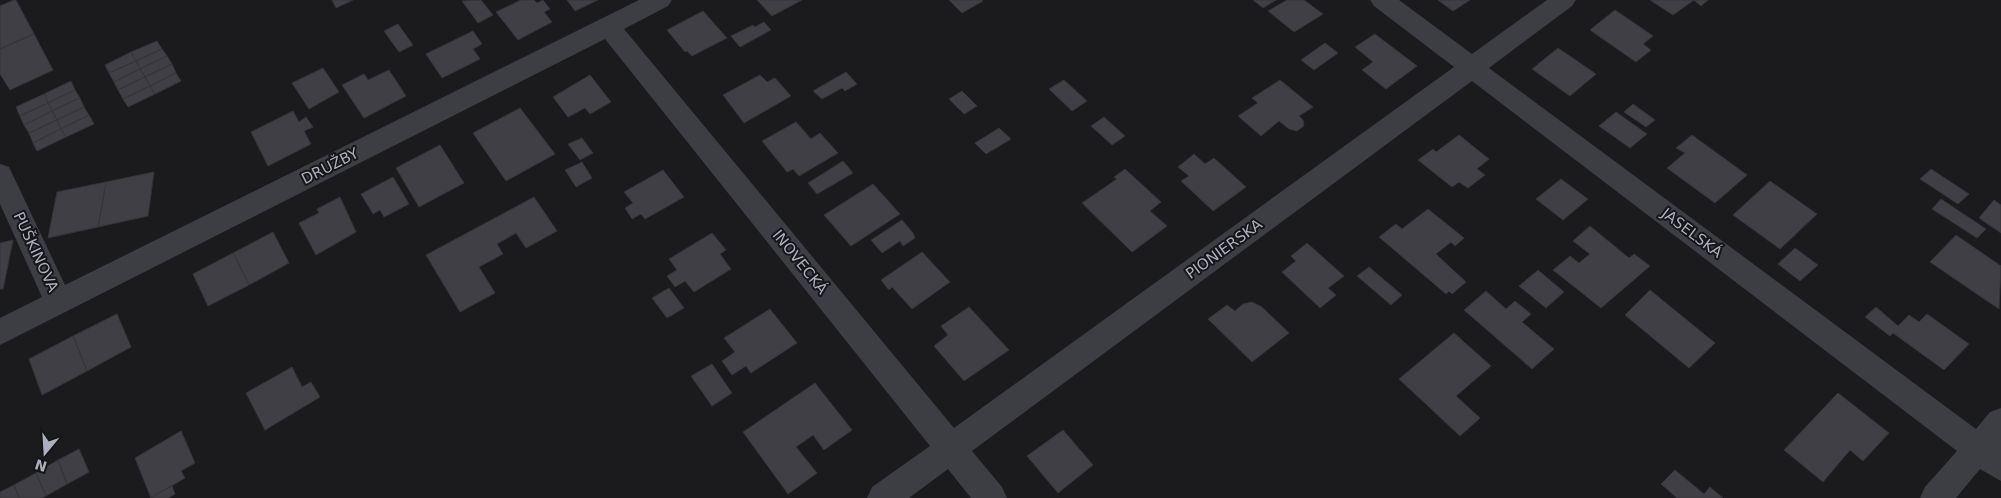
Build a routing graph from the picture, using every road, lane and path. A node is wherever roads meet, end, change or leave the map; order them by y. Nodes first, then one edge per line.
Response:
1 (660, 0) edge
2 (1382, 0) edge
3 (1564, 0) edge
4 (608, 26) junction
5 (1472, 67) junction
6 (0, 175) edge
7 (59, 302) junction
8 (0, 332) edge
9 (2001, 422) edge
10 (950, 448) junction
11 (1990, 457) edge
12 (883, 498) edge
13 (991, 498) edge
14 (1936, 498) edge

1 - 4 street, DRUŽBY
2 - 5 street, JASELSKÁ
3 - 5 street, PIONIERSKA
4 - 7 street, DRUŽBY
4 - 10 street, INOVECKÁ
5 - 10 street, PIONIERSKA
5 - 11 street, JASELSKÁ
6 - 7 street, PUŠKINOVA
7 - 8 street, DRUŽBY
9 - 11 street
10 - 12 street, PIONIERSKA
10 - 13 street, INOVECKÁ
11 - 14 street

